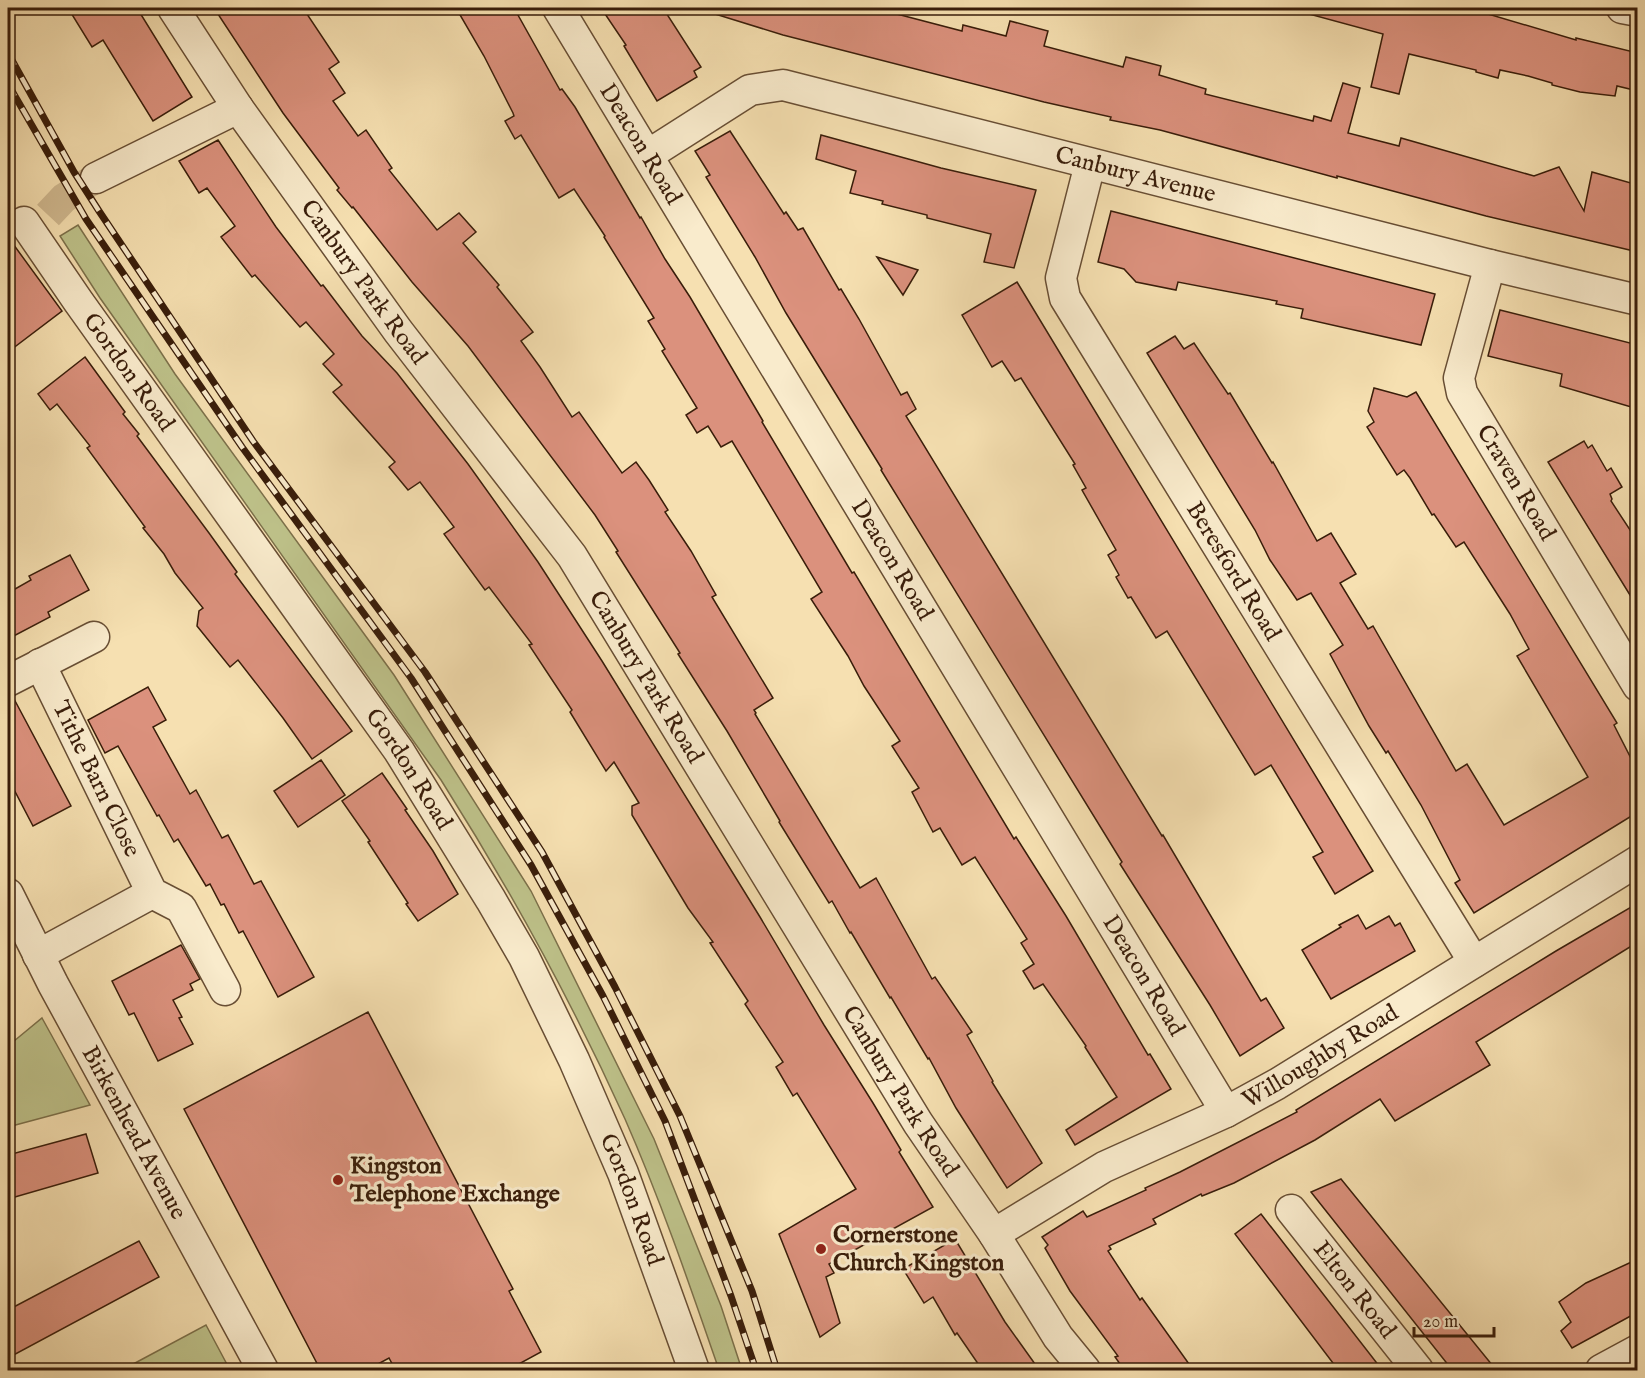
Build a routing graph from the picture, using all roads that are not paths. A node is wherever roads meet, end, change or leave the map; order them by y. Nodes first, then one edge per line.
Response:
1 (173, 8) edge
2 (558, 8) edge
3 (1622, 8) edge
4 (1638, 11) edge
5 (238, 108) junction
6 (648, 155) junction
7 (1090, 164) junction
8 (109, 172) tunnel mouth
9 (27, 220) edge
10 (1490, 265) junction
11 (1638, 300) edge
12 (94, 637) dead end
13 (40, 664) junction
14 (8, 681) edge
15 (1638, 686) edge
16 (1638, 861) edge
17 (152, 893) junction
18 (8, 894) edge
19 (38, 955) junction
20 (1474, 962) junction
21 (225, 990) dead end
22 (1226, 1112) junction
23 (1291, 1210) dead end
24 (994, 1234) junction
25 (1638, 1350) edge
26 (263, 1371) edge
27 (694, 1371) edge
28 (1085, 1371) edge
29 (1418, 1371) edge
30 (1601, 1371) edge

1 - 5 street, Canbury Park Road
2 - 6 street, Deacon Road
3 - 4 street
5 - 8 street
5 - 24 street, Canbury Park Road
6 - 7 street, Canbury Avenue
6 - 22 street, Deacon Road
7 - 10 street, Canbury Avenue
7 - 20 street, Beresford Road
9 - 27 street, Gordon Road
10 - 11 street, Canbury Avenue
10 - 15 street, Craven Road
12 - 13 street
13 - 14 street
13 - 17 street, Tithe Barn Close
16 - 20 street, Willoughby Road
17 - 19 street
17 - 21 street
18 - 19 street, Birkenhead Avenue
19 - 26 street, Birkenhead Avenue
20 - 22 street, Willoughby Road
22 - 24 street, Willoughby Road
23 - 29 street, Elton Road
24 - 28 street, Canbury Park Road
25 - 30 street

